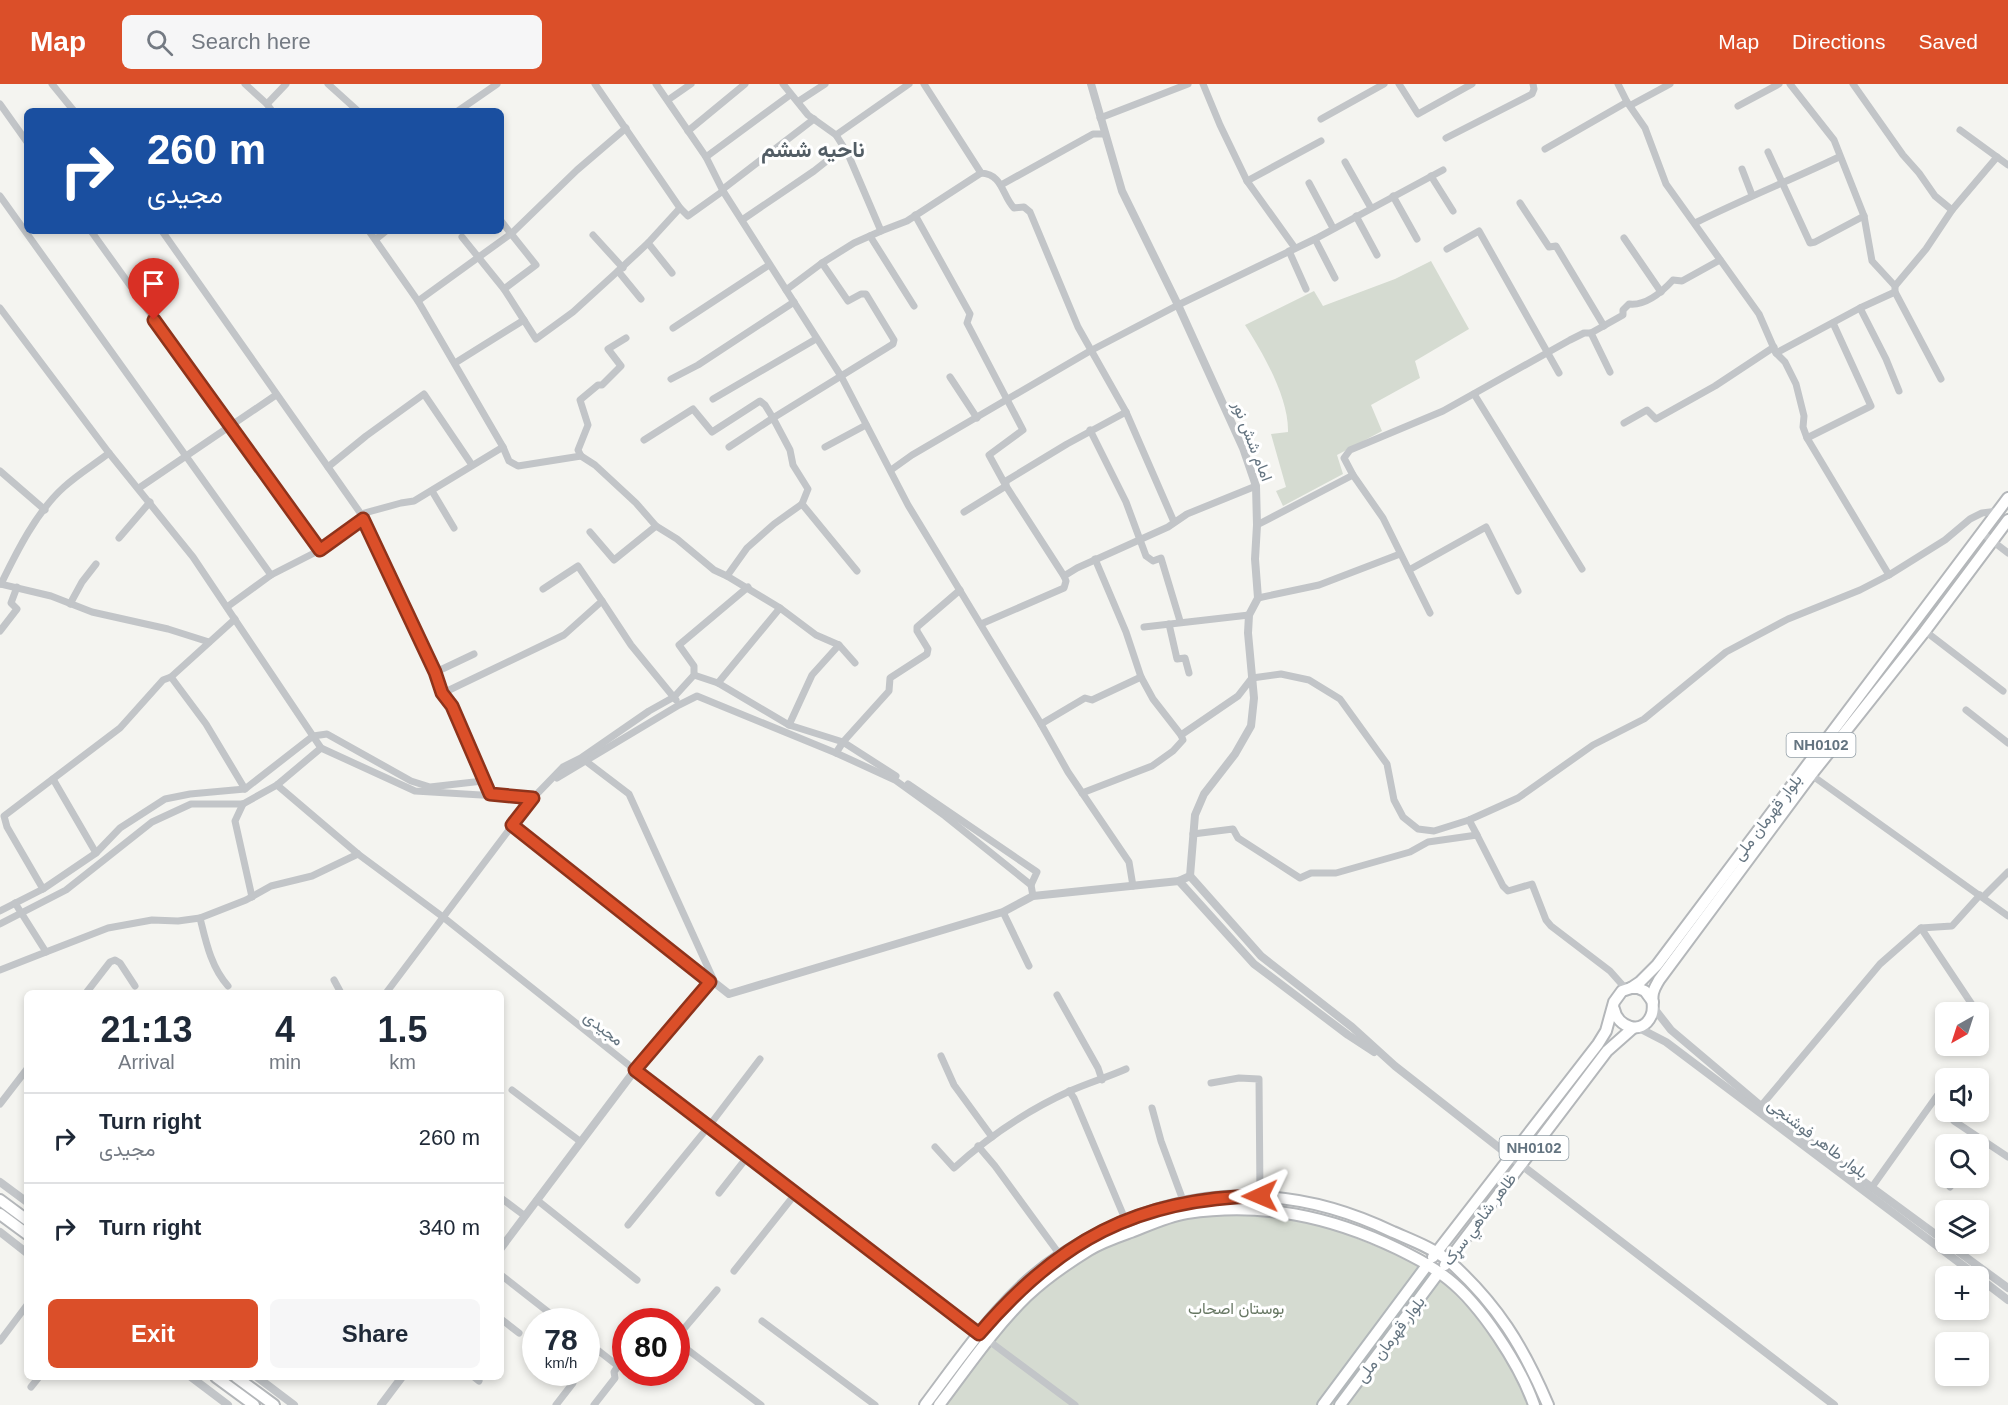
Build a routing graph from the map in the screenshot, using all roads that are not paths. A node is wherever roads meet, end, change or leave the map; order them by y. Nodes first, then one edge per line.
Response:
1 (52, 84) edge
2 (245, 84) edge
3 (286, 84) edge
4 (328, 84) edge
5 (497, 84) edge
6 (595, 84) edge
7 (656, 84) edge
8 (691, 84) edge
9 (746, 84) edge
10 (783, 84) edge
11 (825, 84) edge
12 (909, 84) edge
13 (924, 84) edge
14 (1091, 84) edge
15 (1188, 84) edge
16 (1203, 84) edge
17 (1384, 84) edge
18 (1399, 84) edge
19 (1472, 84) edge
20 (1533, 84) edge
21 (1618, 84) edge
22 (1670, 84) edge
23 (1779, 84) edge
24 (1790, 84) edge
25 (1852, 84) edge
26 (790, 95) junction
27 (668, 100) junction
28 (799, 101) junction
29 (1629, 103) junction
30 (0, 104) edge
31 (267, 104) junction
32 (1738, 106) dead end
33 (72, 108) edge
34 (270, 108) edge
35 (355, 108) edge
36 (462, 108) edge
37 (1100, 118) junction
38 (814, 119) junction
39 (1321, 119) dead end
40 (626, 128) junction
41 (1960, 130) dead end
42 (688, 131) junction
43 (1105, 134) junction
44 (836, 135) junction
45 (24, 138) edge
46 (1446, 138) dead end
47 (1321, 141) dead end
48 (843, 148) junction
49 (1545, 149) dead end
50 (1768, 152) dead end
51 (1839, 157) junction
52 (706, 158) junction
53 (1997, 158) junction
54 (1345, 162) dead end
55 (2008, 165) edge
56 (1742, 169) dead end
57 (1443, 170) dead end
58 (981, 173) junction
59 (1431, 176) junction
60 (1248, 181) junction
61 (1309, 183) dead end
62 (1782, 184) junction
63 (1001, 185) junction
64 (723, 190) junction
65 (1752, 195) junction
66 (0, 196) edge
67 (1393, 196) junction
68 (1520, 203) dead end
69 (680, 208) junction
70 (1371, 208) junction
71 (1952, 210) junction
72 (1453, 212) dead end
73 (915, 215) junction
74 (1356, 216) junction
75 (1864, 216) junction
76 (742, 220) junction
77 (1695, 223) junction
78 (504, 224) edge
79 (1333, 228) junction
80 (24, 230) edge
81 (881, 231) junction
82 (512, 233) junction
83 (27, 234) edge
84 (93, 234) edge
85 (164, 234) edge
86 (371, 234) edge
87 (383, 234) edge
88 (593, 235) dead end
89 (870, 236) junction
90 (462, 237) dead end
91 (1624, 238) dead end
92 (1315, 239) junction
93 (1417, 239) dead end
94 (376, 240) junction
95 (648, 243) junction
96 (1292, 249) junction
97 (1448, 249) dead end
98 (1377, 255) dead end
99 (479, 258) junction
100 (1720, 260) junction
101 (822, 263) junction
102 (770, 265) junction
103 (620, 269) junction
104 (672, 273) dead end
105 (1335, 278) dead end
106 (504, 289) junction
107 (1306, 289) dead end
108 (1895, 289) junction
109 (786, 290) junction
110 (1661, 292) junction
111 (641, 299) dead end
112 (418, 301) junction
113 (794, 302) junction
114 (1178, 305) junction
115 (914, 306) dead end
116 (0, 308) edge
117 (1860, 308) junction
118 (3, 316) edge
119 (524, 320) junction
120 (1833, 324) junction
121 (1604, 326) junction
122 (673, 328) dead end
123 (1591, 333) junction
124 (626, 338) dead end
125 (816, 339) junction
126 (1775, 350) junction
127 (1090, 351) junction
128 (1548, 352) junction
129 (455, 363) junction
130 (1610, 372) dead end
131 (1559, 373) dead end
132 (841, 376) junction
133 (950, 377) dead end
134 (671, 379) dead end
135 (1941, 379) dead end
136 (1899, 391) dead end
137 (1474, 394) junction
138 (276, 395) junction
139 (712, 399) dead end
140 (1006, 400) junction
141 (1126, 412) junction
142 (773, 418) junction
143 (977, 418) junction
144 (1624, 423) dead end
145 (866, 425) junction
146 (230, 427) junction
147 (1090, 430) junction
148 (1807, 438) junction
149 (644, 440) dead end
150 (503, 447) junction
151 (729, 447) dead end
152 (825, 447) dead end
153 (110, 453) junction
154 (581, 456) junction
155 (186, 458) junction
156 (472, 465) junction
157 (328, 467) junction
158 (891, 470) junction
159 (0, 471) edge
160 (1353, 474) junction
161 (1006, 486) junction
162 (1256, 486) junction
163 (139, 488) junction
164 (432, 491) junction
165 (2008, 498) edge
166 (150, 502) junction
167 (802, 504) junction
168 (45, 510) junction
169 (1998, 511) junction
170 (964, 512) dead end
171 (362, 517) junction
172 (2008, 520) edge
173 (1174, 522) junction
174 (1257, 525) junction
175 (656, 526) junction
176 (454, 528) dead end
177 (590, 532) dead end
178 (1982, 533) junction
179 (119, 538) dead end
180 (1140, 539) junction
181 (1992, 541) junction
182 (320, 550) junction
183 (2008, 553) edge
184 (1400, 554) junction
185 (1095, 559) junction
186 (96, 564) dead end
187 (1582, 569) dead end
188 (1409, 570) junction
189 (857, 571) dead end
190 (271, 575) junction
191 (1889, 575) junction
192 (727, 576) junction
193 (1064, 576) junction
194 (0, 584) edge
195 (17, 587) junction
196 (748, 587) junction
197 (543, 589) dead end
198 (960, 590) junction
199 (1518, 591) dead end
200 (1258, 598) junction
201 (602, 601) junction
202 (70, 604) junction
203 (227, 607) junction
204 (780, 608) junction
205 (1430, 613) dead end
206 (1250, 615) junction
207 (235, 619) junction
208 (1180, 621) junction
209 (981, 624) junction
210 (1169, 624) junction
211 (1144, 627) dead end
212 (0, 631) edge
213 (1925, 631) junction
214 (209, 642) junction
215 (839, 645) junction
216 (474, 654) dead end
217 (855, 663) dead end
218 (435, 672) junction
219 (1189, 673) dead end
220 (694, 675) junction
221 (171, 677) junction
222 (1141, 677) junction
223 (1252, 678) junction
224 (718, 683) junction
225 (2003, 691) dead end
226 (442, 693) junction
227 (674, 697) junction
228 (679, 705) junction
229 (1966, 710) dead end
230 (1041, 724) junction
231 (789, 725) junction
232 (1181, 735) junction
233 (313, 736) junction
234 (843, 742) junction
235 (2008, 743) edge
236 (321, 748) junction
237 (836, 753) junction
238 (568, 759) dead end
239 (583, 759) junction
240 (563, 767) junction
241 (1807, 772) junction
242 (53, 779) junction
243 (483, 781) junction
244 (547, 783) junction
245 (277, 785) junction
246 (245, 789) junction
247 (1082, 793) junction
248 (490, 794) junction
249 (533, 798) junction
250 (243, 804) junction
251 (1469, 820) junction
252 (512, 825) junction
253 (1193, 834) junction
254 (1477, 835) junction
255 (96, 853) junction
256 (358, 854) junction
257 (2008, 872) edge
258 (1190, 876) junction
259 (1179, 881) junction
260 (1030, 885) junction
261 (1134, 886) junction
262 (43, 889) junction
263 (1033, 896) junction
264 (1981, 896) junction
265 (252, 897) junction
266 (15, 903) junction
267 (0, 910) edge
268 (1003, 912) junction
269 (21, 914) junction
270 (2008, 916) edge
271 (443, 917) junction
272 (200, 918) junction
273 (0, 924) edge
274 (1921, 928) junction
275 (46, 952) junction
276 (1029, 966) dead end
277 (0, 970) edge
278 (334, 980) dead end
279 (712, 983) junction
280 (135, 986) dead end
281 (228, 986) dead end
282 (1629, 988) junction
283 (88, 990) edge
284 (339, 990) edge
285 (388, 990) edge
286 (1057, 995) dead end
287 (1970, 1002) edge
288 (1653, 1005) junction
289 (1614, 1008) junction
290 (1635, 1028) junction
291 (941, 1056) dead end
292 (760, 1059) dead end
293 (1395, 1066) junction
294 (1126, 1069) dead end
295 (635, 1070) junction
296 (24, 1073) edge
297 (1102, 1080) junction
298 (1211, 1083) dead end
299 (512, 1090) dead end
300 (1069, 1091) junction
301 (1935, 1099) edge
302 (0, 1104) edge
303 (1761, 1106) junction
304 (1152, 1108) dead end
305 (1955, 1122) edge
306 (709, 1126) junction
307 (1970, 1134) edge
308 (992, 1137) junction
309 (581, 1142) junction
310 (978, 1146) junction
311 (935, 1147) dead end
312 (1989, 1147) edge
313 (748, 1156) junction
314 (1511, 1157) junction
315 (2008, 1157) edge
316 (1521, 1164) junction
317 (0, 1182) edge
318 (1872, 1187) junction
319 (719, 1193) dead end
320 (796, 1193) junction
321 (1260, 1196) junction
322 (0, 1200) edge
323 (24, 1200) edge
324 (504, 1200) edge
325 (537, 1200) junction
326 (1184, 1203) junction
327 (0, 1214) edge
328 (525, 1216) junction
329 (24, 1218) edge
330 (1125, 1220) junction
331 (628, 1225) dead end
332 (0, 1232) edge
333 (24, 1232) edge
334 (1935, 1234) edge
335 (504, 1244) edge
336 (24, 1251) edge
337 (1437, 1253) junction
338 (1962, 1254) edge
339 (1060, 1256) junction
340 (1448, 1260) junction
341 (1428, 1264) junction
342 (1963, 1266) edge
343 (734, 1271) dead end
344 (1439, 1272) junction
345 (504, 1277) edge
346 (637, 1280) dead end
347 (1989, 1285) edge
348 (2008, 1287) edge
349 (717, 1290) dead end
350 (2008, 1300) edge
351 (543, 1308) edge
352 (24, 1309) edge
353 (504, 1321) edge
354 (762, 1321) dead end
355 (690, 1323) edge
356 (519, 1333) dead end
357 (984, 1337) junction
358 (0, 1341) edge
359 (690, 1351) edge
360 (600, 1352) edge
361 (37, 1380) edge
362 (195, 1380) edge
363 (220, 1380) edge
364 (240, 1380) edge
365 (261, 1380) edge
366 (400, 1380) edge
367 (571, 1386) edge
368 (31, 1387) dead end
369 (228, 1405) edge
370 (254, 1405) edge
371 (274, 1405) edge
372 (294, 1405) edge
373 (381, 1405) edge
374 (556, 1405) edge
375 (594, 1405) edge
376 (761, 1405) edge
377 (876, 1405) edge
378 (925, 1405) edge
379 (939, 1405) edge
380 (1075, 1405) edge
381 (1323, 1405) edge
382 (1340, 1405) edge
383 (1534, 1405) edge
384 (1548, 1405) edge
385 (1834, 1405) edge

1 - 33 street
2 - 31 street
3 - 31 street
4 - 35 street
5 - 36 street
6 - 40 street
7 - 27 street
8 - 27 street
9 - 42 street
10 - 26 street
11 - 28 street
12 - 44 street
13 - 58 street
14 - 37 street, امام شش نور
15 - 37 street
16 - 60 street
17 - 39 street
18 - 19 street
20 - 46 street
21 - 29 street
22 - 29 street
23 - 32 street
24 - 51 street
25 - 71 street
26 - 28 street
26 - 52 street
27 - 42 street
28 - 38 street
29 - 49 street
29 - 77 street
30 - 45 street
31 - 34 street
37 - 43 street, امام شش نور
38 - 44 street
38 - 64 street
40 - 69 street
40 - 82 street
41 - 53 street
42 - 52 street
43 - 63 street
43 - 114 street, امام شش نور
44 - 48 street
47 - 60 street
48 - 76 street
48 - 81 street
50 - 62 street
51 - 62 street
51 - 75 street
52 - 64 street
53 - 55 street
53 - 71 street
54 - 70 street
56 - 65 street
57 - 59 street
58 - 63 street
58 - 73 street
59 - 67 street
59 - 72 street
60 - 96 street
61 - 79 street
62 - 65 street
62 - 75 street
63 - 127 street
64 - 69 street
64 - 76 street
65 - 77 street
66 - 80 street
67 - 70 street
67 - 93 street
68 - 121 street
69 - 95 street
70 - 74 street
71 - 108 street
73 - 81 street
73 - 140 street
74 - 79 street
74 - 98 street
75 - 108 street
76 - 102 street
77 - 100 street
78 - 82 street
79 - 92 street
81 - 89 street
82 - 99 street
82 - 106 street
83 - 155 street
84 - 146 street
85 - 138 street
86 - 94 street
87 - 94 street
88 - 103 street
89 - 101 street
89 - 115 street
90 - 99 street
91 - 110 street
92 - 96 street
92 - 105 street
94 - 112 street
95 - 103 street
95 - 104 street
96 - 107 street
96 - 114 street
97 - 128 street
99 - 106 street
99 - 112 street
100 - 110 street
100 - 126 street
101 - 109 street
101 - 132 street
102 - 109 street
102 - 122 street
103 - 111 street
103 - 119 street
106 - 119 street
108 - 117 street
108 - 135 street
109 - 113 street
110 - 121 street
112 - 129 street
113 - 125 street
113 - 134 street
114 - 127 street
114 - 162 street, امام شش نور
116 - 118 street
117 - 120 street
117 - 136 street
118 - 153 street
119 - 129 street
120 - 126 street
120 - 148 street
121 - 123 street
123 - 128 street
123 - 130 street
124 - 154 street
125 - 132 street
125 - 139 street
126 - 144 street
126 - 148 street
127 - 140 street
127 - 141 street
128 - 131 street
128 - 137 street
129 - 150 street
132 - 142 street
132 - 145 street
133 - 143 street
137 - 160 street
137 - 187 street
138 - 146 street
138 - 157 street
140 - 143 street
140 - 161 street
141 - 147 street
141 - 173 street
142 - 149 street
142 - 151 street
142 - 167 street
143 - 158 street
145 - 152 street
145 - 158 street
146 - 155 street
146 - 182 street
147 - 161 street
147 - 180 street
148 - 191 street
150 - 154 street
150 - 156 street
153 - 163 street
153 - 168 street
154 - 175 street
155 - 163 street
155 - 190 street
156 - 157 street
156 - 164 street
157 - 171 street
158 - 198 street
159 - 168 street
160 - 174 street
160 - 184 street
161 - 170 street
161 - 193 street
162 - 173 street
162 - 174 street, امام شش نور
163 - 166 street
164 - 171 street
164 - 176 street
165 - 169 main road, بلوار قهرمان ملی / NH0102
166 - 179 street
166 - 203 street
167 - 189 street
167 - 192 street
168 - 194 street
169 - 178 main road, بلوار قهرمان ملی / NH0102
169 - 191 street
171 - 182 street
171 - 218 street
172 - 181 main road, بلوار قهرمان ملی / NH0102
173 - 180 street
174 - 200 street, امام شش نور
175 - 177 street
175 - 192 street
178 - 181 street
178 - 241 main road, بلوار قهرمان ملی / NH0102
180 - 185 street
180 - 208 street
181 - 183 street
181 - 213 main road, بلوار قهرمان ملی / NH0102
182 - 190 street
184 - 188 street
184 - 200 street
185 - 193 street
185 - 222 street
186 - 202 street
188 - 199 street
188 - 205 street
190 - 203 street
191 - 251 street
192 - 196 street
193 - 209 street
194 - 195 street
195 - 202 street
195 - 212 street
196 - 204 street
196 - 220 street
197 - 201 street
198 - 209 street
198 - 234 street
200 - 206 street, امام شش نور
201 - 226 street
201 - 227 street
202 - 214 street
203 - 207 street
204 - 215 street
204 - 224 street
206 - 208 street
206 - 223 street, امام شش نور
207 - 214 street
207 - 233 street
208 - 210 street
209 - 230 street
210 - 211 street
210 - 219 street
213 - 225 street
213 - 241 main road, بلوار قهرمان ملی / NH0102
214 - 221 street
215 - 217 street
215 - 231 street
216 - 218 street
218 - 226 street
220 - 224 street
220 - 227 street
221 - 242 street
221 - 246 street
222 - 230 street
222 - 232 street
223 - 232 street
223 - 251 street
223 - 253 street, امام شش نور
224 - 231 street
226 - 243 street
227 - 228 street
227 - 239 street
228 - 237 street
228 - 239 street
229 - 235 street
230 - 247 street
231 - 234 street
232 - 247 street
233 - 236 street
233 - 243 street
233 - 246 street
234 - 237 street
234 - 260 street
236 - 245 street
236 - 248 street
237 - 260 street
238 - 240 street
239 - 240 street
239 - 244 street
239 - 279 street
240 - 244 street
241 - 264 street
241 - 282 main road, بلوار قهرمان ملی / NH0102
241 - 288 main road, بلوار قهرمان ملی / NH0102
242 - 255 street
242 - 262 street
243 - 248 street
244 - 249 street
245 - 250 street
245 - 256 street, مجیدی
246 - 255 street
247 - 261 street
248 - 249 street
249 - 252 street
250 - 265 street
250 - 269 street
251 - 254 street
252 - 271 street
252 - 279 street
253 - 254 street
253 - 258 street, امام شش نور
254 - 282 street
255 - 262 street
256 - 265 street
256 - 271 street, مجیدی
257 - 264 street
258 - 259 street
258 - 293 street
259 - 261 street
259 - 293 street
260 - 263 street
261 - 263 street
262 - 266 street
263 - 268 street
264 - 270 street
264 - 274 street
265 - 272 street
266 - 267 street
266 - 269 street
268 - 276 street
268 - 279 street
269 - 273 street
269 - 275 street
271 - 285 street
271 - 295 street, مجیدی
272 - 275 street
272 - 281 street
274 - 287 street
274 - 303 street
275 - 277 street
278 - 284 street
279 - 295 street
280 - 283 street
282 - 288 main road
282 - 289 main road, NH0102
286 - 297 street
288 - 290 main road, NH0102
288 - 303 street, بلوار طاهر فوشنجی
289 - 290 main road
289 - 314 main road, ظاهر شاهي سړک / NH0102
290 - 316 main road, ظاهر شاهي سړک / NH0102
290 - 342 street, بلوار طاهر فوشنجی
291 - 308 street
292 - 306 street
293 - 314 street
294 - 297 street
295 - 306 street, مجیدی
295 - 309 street
296 - 302 street
297 - 300 street
298 - 321 street
299 - 309 street
300 - 308 street
300 - 330 street
301 - 318 street
303 - 318 street, بلوار طاهر فوشنجی
304 - 326 street
305 - 307 street
306 - 313 street, مجیدی
306 - 331 street
308 - 310 street
309 - 325 street
310 - 311 street
310 - 339 street
312 - 315 street
313 - 319 street
313 - 320 street, مجیدی
314 - 316 street
314 - 337 main road, ظاهر شاهي سړک / NH0102
316 - 340 main road, ظاهر شاهي سړک / NH0102
316 - 385 street
317 - 323 street
318 - 334 street, بلوار طاهر فوشنجی
320 - 343 street
320 - 357 street, مجیدی
321 - 326 main road
321 - 337 main road
322 - 329 main road
324 - 328 street
325 - 328 street
325 - 346 street
326 - 330 main road
327 - 333 main road
328 - 335 street
330 - 339 main road
332 - 336 street
337 - 340 main road
337 - 341 main road, NH0102
338 - 348 street, بلوار طاهر فوشنجی
339 - 357 main road
340 - 344 main road, ظاهر شاهي سړک / NH0102
340 - 384 main road
341 - 344 main road
341 - 357 main road
341 - 381 main road, ظاهر شاهي سړک
344 - 382 main road, بلوار قهرمان ملی
344 - 383 main road
345 - 351 street
347 - 350 street, بلوار طاهر فوشنجی
349 - 355 street
352 - 358 street
353 - 356 street
354 - 377 street
357 - 378 main road
357 - 379 main road
357 - 380 street, مجیدی
359 - 376 street
360 - 375 street
361 - 368 street
362 - 369 street
363 - 370 main road
364 - 371 main road
365 - 372 street
366 - 373 street
367 - 374 street

